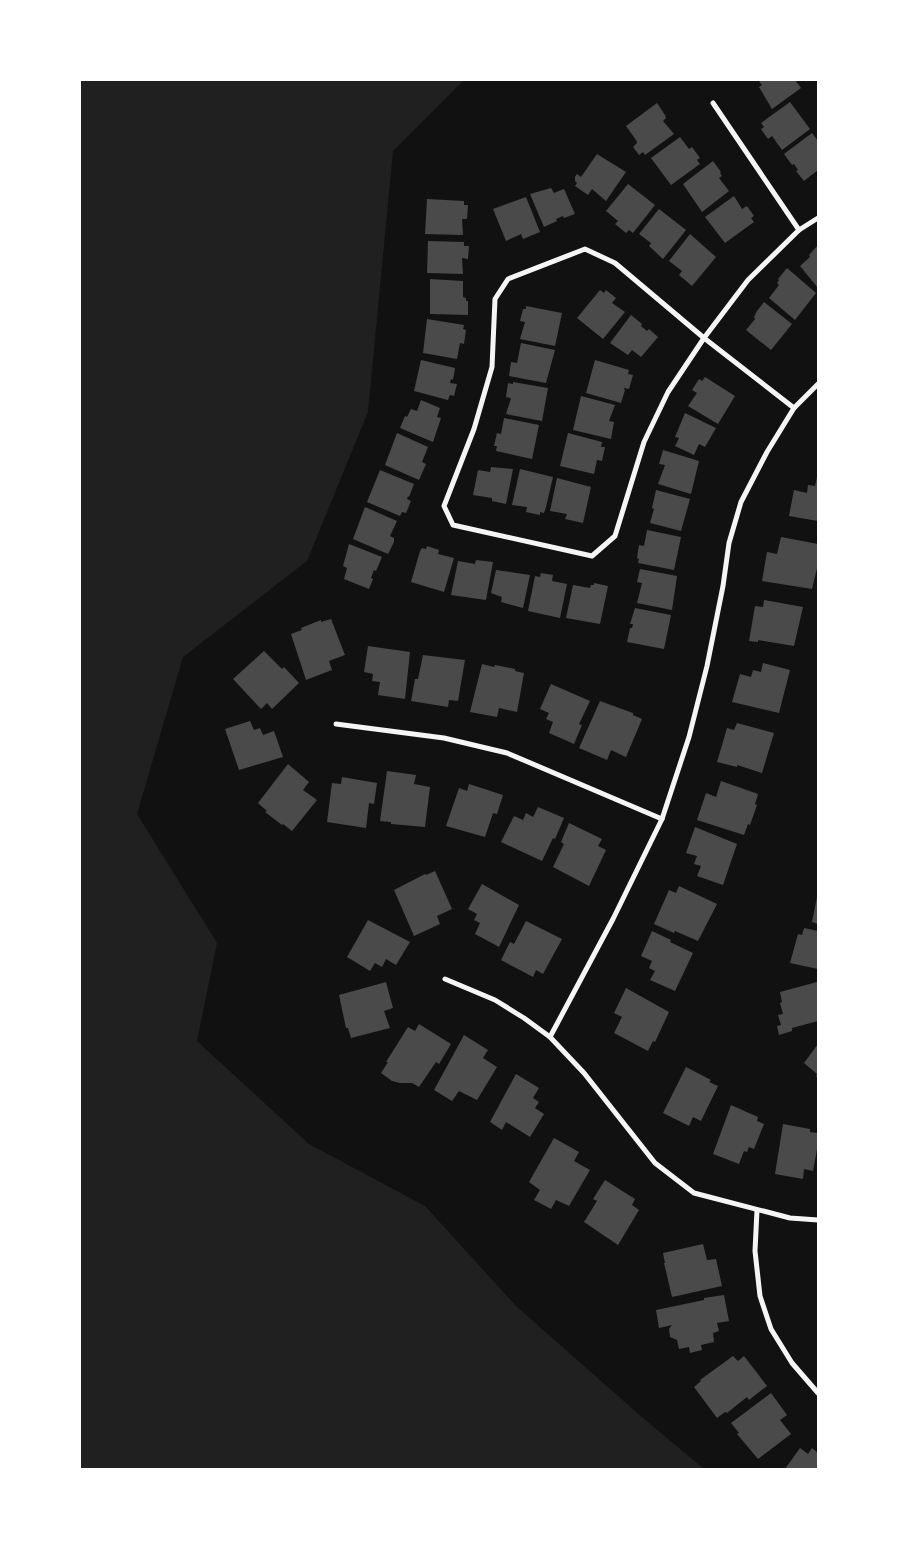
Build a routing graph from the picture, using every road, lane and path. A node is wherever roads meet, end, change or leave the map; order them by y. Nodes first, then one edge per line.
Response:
1 (713, 103) dead end
2 (818, 218) edge
3 (798, 230) junction
4 (704, 338) junction
5 (818, 384) edge
6 (794, 408) junction
7 (336, 724) dead end
8 (662, 819) junction
9 (445, 979) dead end
10 (550, 1037) junction
11 (757, 1210) junction
12 (818, 1220) edge
13 (818, 1392) edge

1 - 3 street
2 - 3 street
3 - 4 street
4 - 4 street
4 - 6 street
5 - 6 street
6 - 8 street
7 - 8 street
8 - 10 street
9 - 10 street
10 - 11 street
11 - 12 street
11 - 13 street

